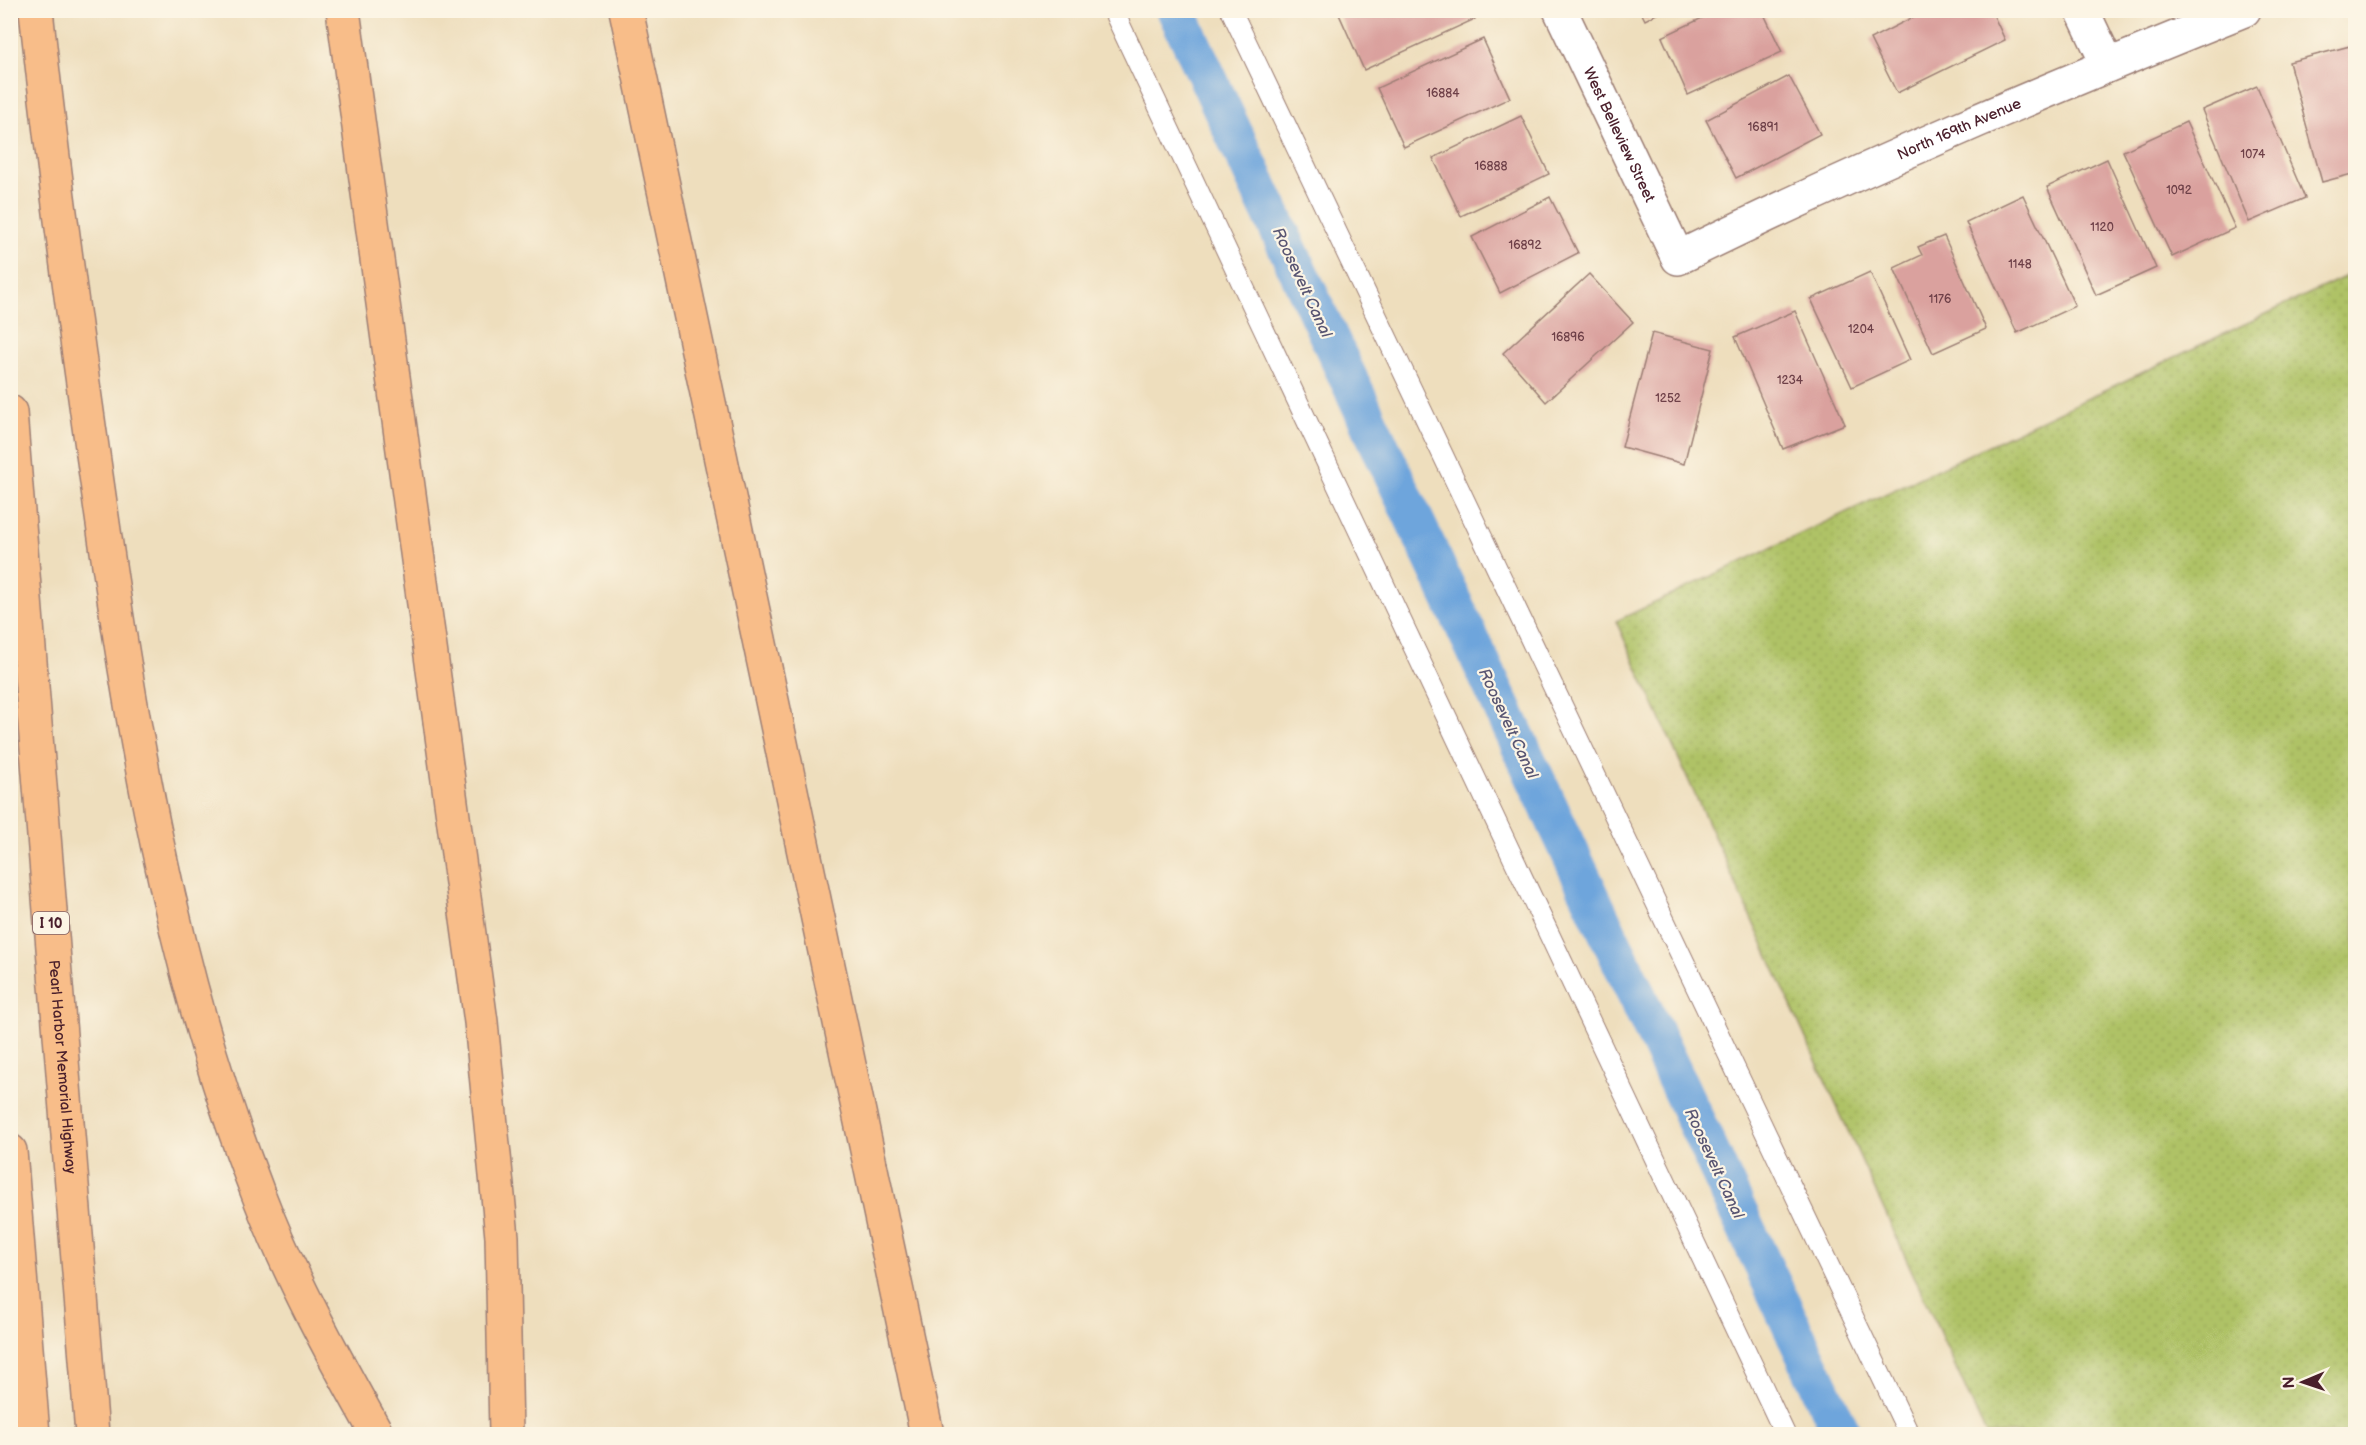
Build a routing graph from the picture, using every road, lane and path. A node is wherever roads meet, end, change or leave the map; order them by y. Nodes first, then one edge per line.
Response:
1 (36, 10) edge
2 (343, 10) edge
3 (626, 10) edge
4 (1113, 10) edge
5 (1231, 10) edge
6 (1560, 10) edge
7 (2082, 10) edge
8 (2244, 10) edge
9 (2109, 65) junction
10 (1678, 258) joint
11 (10, 412) edge
12 (10, 1150) edge
13 (33, 1434) edge
14 (92, 1434) edge
15 (377, 1434) edge
16 (506, 1434) edge
17 (927, 1434) edge
18 (1785, 1434) edge
19 (1909, 1434) edge

1 - 15 main road
2 - 16 main road
3 - 17 main road
4 - 18 lane
5 - 19 lane
6 - 10 street, West Belleview Street
7 - 9 street
8 - 9 street, North 169th Avenue
9 - 10 street, North 169th Avenue
11 - 14 main road, Pearl Harbor Memorial Highway / I 10
12 - 13 main road

